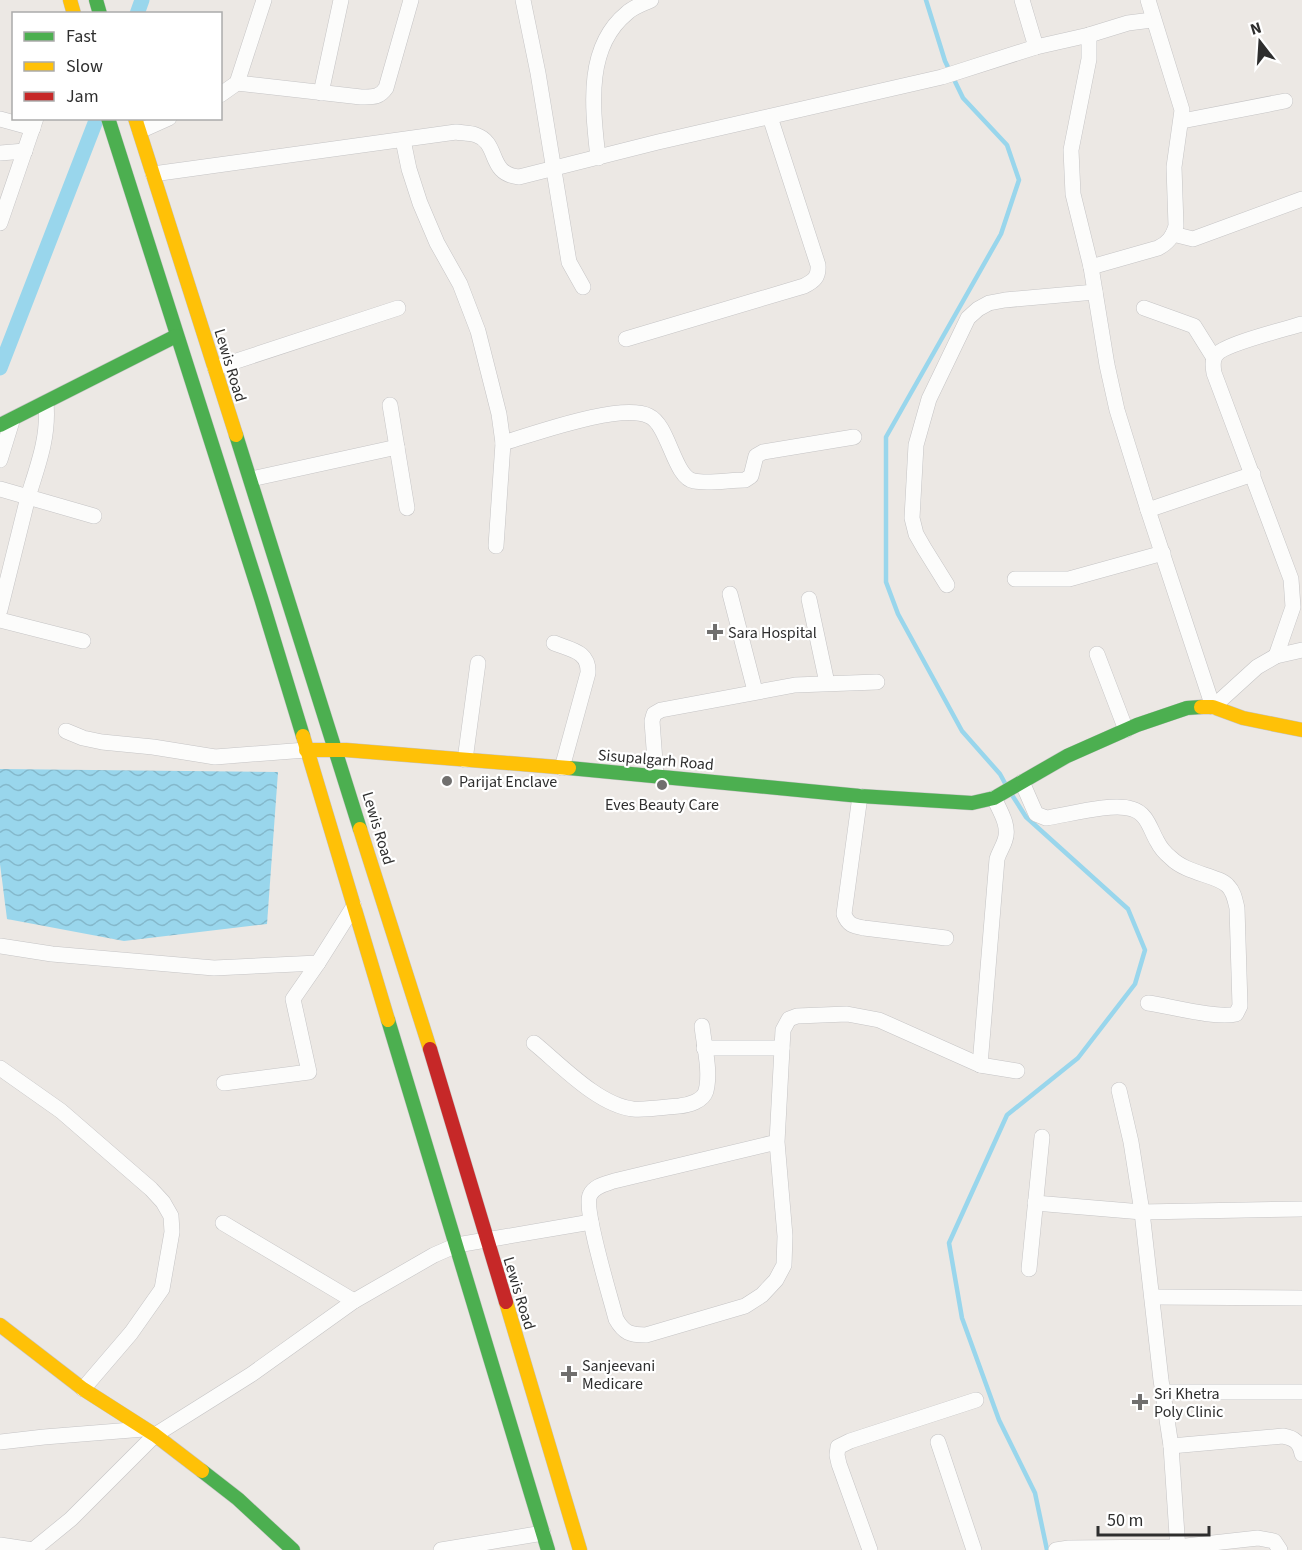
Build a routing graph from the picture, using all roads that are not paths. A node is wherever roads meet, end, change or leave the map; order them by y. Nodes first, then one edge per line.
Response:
1 (264, 0) edge
2 (341, 0) edge
3 (411, 0) edge
4 (523, 0) edge
5 (651, 0) edge
6 (1022, 0) edge
7 (1148, 0) edge
8 (1152, 20) junction
9 (1089, 35) junction
10 (1036, 47) junction
11 (237, 83) junction
12 (321, 93) junction
13 (222, 94) edge
14 (1285, 101) dead end
15 (770, 117) junction
16 (0, 119) edge
17 (109, 120) edge
18 (160, 120) edge
19 (1182, 121) junction
20 (34, 123) edge
21 (138, 125) edge
22 (403, 140) junction
23 (25, 151) junction
24 (0, 153) edge
25 (598, 158) junction
26 (554, 169) junction
27 (153, 174) junction
28 (1302, 199) edge
29 (0, 223) edge
30 (1173, 234) junction
31 (1091, 267) junction
32 (583, 287) dead end
33 (1095, 292) junction
34 (398, 308) dead end
35 (1144, 308) dead end
36 (1302, 324) edge
37 (202, 327) junction
38 (176, 336) junction
39 (626, 339) dead end
40 (1214, 358) junction
41 (215, 368) junction
42 (46, 403) junction
43 (390, 405) dead end
44 (6, 423) edge
45 (854, 438) dead end
46 (503, 443) junction
47 (396, 447) junction
48 (0, 460) edge
49 (1253, 474) junction
50 (251, 479) junction
51 (0, 489) edge
52 (28, 497) junction
53 (407, 508) dead end
54 (1148, 510) junction
55 (94, 516) dead end
56 (496, 546) dead end
57 (1162, 553) junction
58 (1015, 579) dead end
59 (947, 585) dead end
60 (730, 594) dead end
61 (809, 599) dead end
62 (0, 610) edge
63 (0, 620) edge
64 (83, 641) dead end
65 (554, 643) dead end
66 (1302, 650) edge
67 (1097, 654) dead end
68 (1276, 656) junction
69 (478, 663) dead end
70 (877, 682) dead end
71 (827, 683) junction
72 (755, 691) junction
73 (1213, 707) junction
74 (1126, 730) junction
75 (1302, 730) edge
76 (66, 731) dead end
77 (306, 750) junction
78 (337, 750) junction
79 (465, 760) junction
80 (562, 768) junction
81 (656, 775) junction
82 (1019, 784) junction
83 (860, 796) junction
84 (997, 796) junction
85 (354, 906) junction
86 (946, 938) dead end
87 (0, 946) edge
88 (318, 963) junction
89 (1148, 1003) dead end
90 (702, 1026) dead end
91 (534, 1043) dead end
92 (704, 1048) junction
93 (782, 1048) junction
94 (980, 1065) junction
95 (0, 1068) edge
96 (1017, 1071) dead end
97 (224, 1083) dead end
98 (1119, 1090) dead end
99 (1042, 1137) dead end
100 (777, 1142) junction
101 (1035, 1203) junction
102 (1302, 1209) edge
103 (1142, 1212) junction
104 (591, 1222) junction
105 (222, 1223) dead end
106 (486, 1240) junction
107 (457, 1245) junction
108 (1029, 1269) dead end
109 (1152, 1298) junction
110 (1302, 1298) edge
111 (354, 1301) junction
112 (0, 1325) edge
113 (18, 1339) junction
114 (0, 1343) edge
115 (83, 1389) junction
116 (1163, 1392) junction
117 (1302, 1392) edge
118 (976, 1400) dead end
119 (150, 1432) junction
120 (0, 1442) edge
121 (938, 1442) dead end
122 (1171, 1446) junction
123 (1302, 1454) edge
124 (543, 1533) junction
125 (0, 1545) edge
126 (1063, 1549) edge
127 (1178, 1549) edge
128 (33, 1550) edge
129 (293, 1550) edge
130 (441, 1550) edge
131 (548, 1550) edge
132 (580, 1550) edge
133 (870, 1550) edge
134 (974, 1550) edge
135 (1280, 1550) edge

1 - 11 street
2 - 12 street
3 - 12 street
4 - 26 street
5 - 25 street
6 - 10 street
7 - 8 street
8 - 9 street
8 - 19 street
9 - 10 street
9 - 31 street
10 - 15 street
11 - 12 street
11 - 13 street
14 - 19 street
15 - 25 street
15 - 39 street
16 - 20 street
17 - 38 main road
18 - 21 street
19 - 30 street
20 - 23 street
21 - 27 main road, Lewis Road
22 - 26 street
22 - 27 street
22 - 46 street
23 - 24 street
23 - 29 street
25 - 26 street
26 - 32 street
27 - 37 main road, Lewis Road
28 - 30 street
30 - 31 street
31 - 33 street
33 - 54 street
33 - 59 street
34 - 41 street
35 - 40 street
36 - 40 street
37 - 38 main road
37 - 41 main road, Lewis Road
38 - 42 main road
38 - 77 main road
40 - 49 street
41 - 50 main road, Lewis Road
42 - 44 main road
42 - 52 street
43 - 47 street
44 - 48 street
45 - 46 street
46 - 56 street
47 - 50 street
47 - 53 street
49 - 54 street
49 - 68 street
50 - 78 main road, Lewis Road
51 - 52 street
52 - 55 street
52 - 62 street
54 - 57 street
57 - 58 street
57 - 73 street
60 - 72 street
61 - 71 street
63 - 64 street
65 - 80 street
66 - 68 street
67 - 74 street
68 - 73 street
69 - 79 street
70 - 71 street
71 - 72 street
72 - 81 street
73 - 74 main road
73 - 75 main road
74 - 82 main road
76 - 77 street
77 - 78 main road, Sisupalgarh Road
77 - 85 main road
78 - 79 main road, Sisupalgarh Road
78 - 106 main road, Lewis Road
79 - 80 main road, Sisupalgarh Road
80 - 81 main road, Sisupalgarh Road
81 - 83 main road, Sisupalgarh Road
82 - 84 main road
82 - 89 street
83 - 84 main road, Sisupalgarh Road
83 - 86 street
84 - 94 street
85 - 88 street
85 - 107 main road
87 - 88 street
88 - 97 street
90 - 92 street
91 - 92 street
92 - 93 street
93 - 94 street
93 - 100 street
94 - 96 street
95 - 115 street
98 - 103 street
99 - 101 street
100 - 104 street
100 - 104 street
101 - 103 street
101 - 108 street
102 - 103 street
103 - 109 street
104 - 106 street
105 - 111 street
106 - 107 street
106 - 132 main road, Lewis Road
107 - 111 street
107 - 124 main road
109 - 110 street
109 - 116 street
111 - 119 street
112 - 113 main road
113 - 114 street
113 - 115 main road
115 - 119 main road
116 - 117 street
116 - 122 street
118 - 133 street
119 - 120 street
119 - 128 street
119 - 129 main road
121 - 134 street
122 - 123 street
122 - 127 street
124 - 130 street
124 - 131 main road
125 - 128 street
126 - 127 street
127 - 135 street

